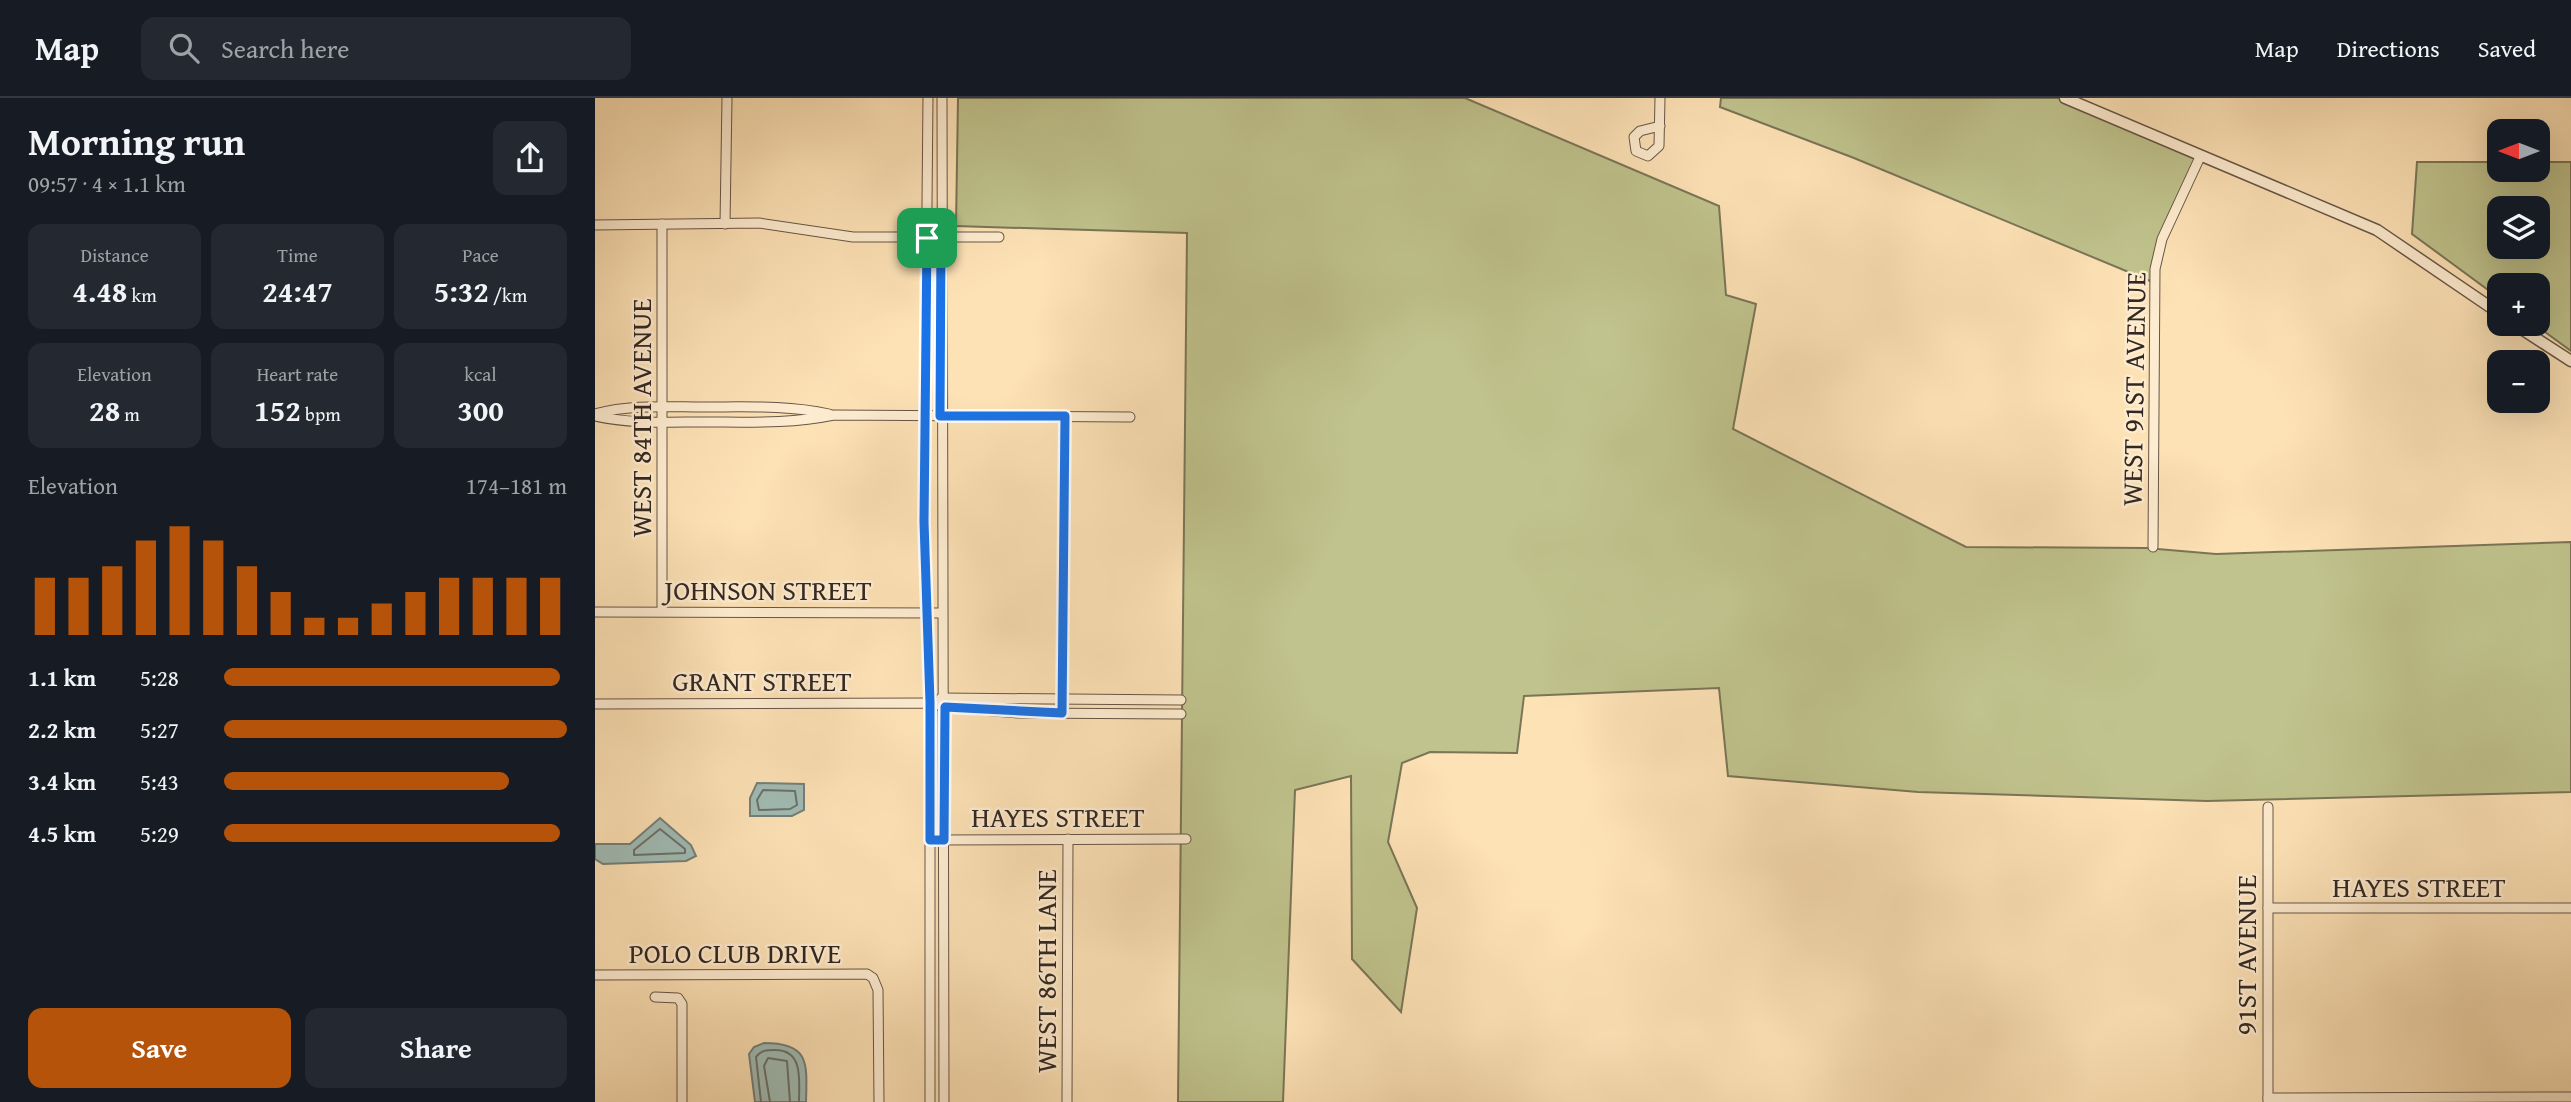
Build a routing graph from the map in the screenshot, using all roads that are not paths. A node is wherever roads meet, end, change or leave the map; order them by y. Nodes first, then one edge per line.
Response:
1 (727, 98) edge
2 (928, 98) edge
3 (942, 98) edge
4 (1660, 98) edge
5 (2065, 98) edge
6 (1660, 125) dead end
7 (2200, 157) junction
8 (662, 224) junction
9 (725, 224) junction
10 (595, 225) edge
11 (999, 237) dead end
12 (927, 238) junction
13 (941, 238) junction
14 (2487, 305) edge
15 (2532, 336) edge
16 (2571, 361) edge
17 (663, 407) junction
18 (595, 415) edge
19 (834, 415) junction
20 (925, 416) junction
21 (940, 416) junction
22 (1065, 416) junction
23 (1130, 417) dead end
24 (663, 422) junction
25 (2153, 547) dead end
26 (662, 611) junction
27 (595, 612) edge
28 (928, 613) junction
29 (941, 613) junction
30 (944, 697) junction
31 (1063, 699) junction
32 (1181, 700) dead end
33 (930, 702) junction
34 (595, 704) edge
35 (945, 707) junction
36 (1062, 713) junction
37 (1181, 714) dead end
38 (2268, 807) dead end
39 (1068, 839) junction
40 (1186, 839) dead end
41 (930, 840) junction
42 (944, 840) junction
43 (2268, 908) junction
44 (2571, 908) edge
45 (595, 975) edge
46 (655, 997) dead end
47 (2571, 1097) edge
48 (2268, 1100) edge
49 (683, 1102) edge
50 (879, 1102) edge
51 (930, 1102) edge
52 (944, 1102) edge
53 (1067, 1102) edge

1 - 9 street
2 - 12 street
3 - 13 street
4 - 6 street
5 - 7 street
7 - 14 street
7 - 25 street, WEST 91ST AVENUE
8 - 9 street
8 - 10 street
8 - 17 street, WEST 84TH AVENUE
9 - 12 street
11 - 13 street
12 - 13 street
12 - 20 street
13 - 21 street
15 - 16 street
17 - 18 street
17 - 19 street
17 - 24 street, WEST 84TH AVENUE
18 - 24 street
19 - 20 street
19 - 24 street
20 - 21 street
20 - 28 street
21 - 22 street
21 - 29 street
22 - 23 street
22 - 31 street
24 - 26 street, WEST 84TH AVENUE
26 - 27 street, JOHNSON STREET
26 - 28 street, JOHNSON STREET
28 - 29 street, JOHNSON STREET
28 - 33 street
29 - 30 street
30 - 31 street, GRANT STREET
30 - 33 street, GRANT STREET
30 - 35 street
31 - 32 street, GRANT STREET
31 - 36 street
33 - 34 street, GRANT STREET
33 - 35 street, GRANT STREET
33 - 41 street
35 - 36 street, GRANT STREET
35 - 42 street
36 - 37 street, GRANT STREET
38 - 43 street, 91ST AVENUE
39 - 40 street, HAYES STREET
39 - 42 street, HAYES STREET
39 - 53 street, WEST 86TH LANE
41 - 42 street, HAYES STREET
41 - 51 street
42 - 52 street
43 - 44 street, HAYES STREET
43 - 48 street, 91ST AVENUE
45 - 50 street, POLO CLUB DRIVE
46 - 49 street
47 - 48 street

